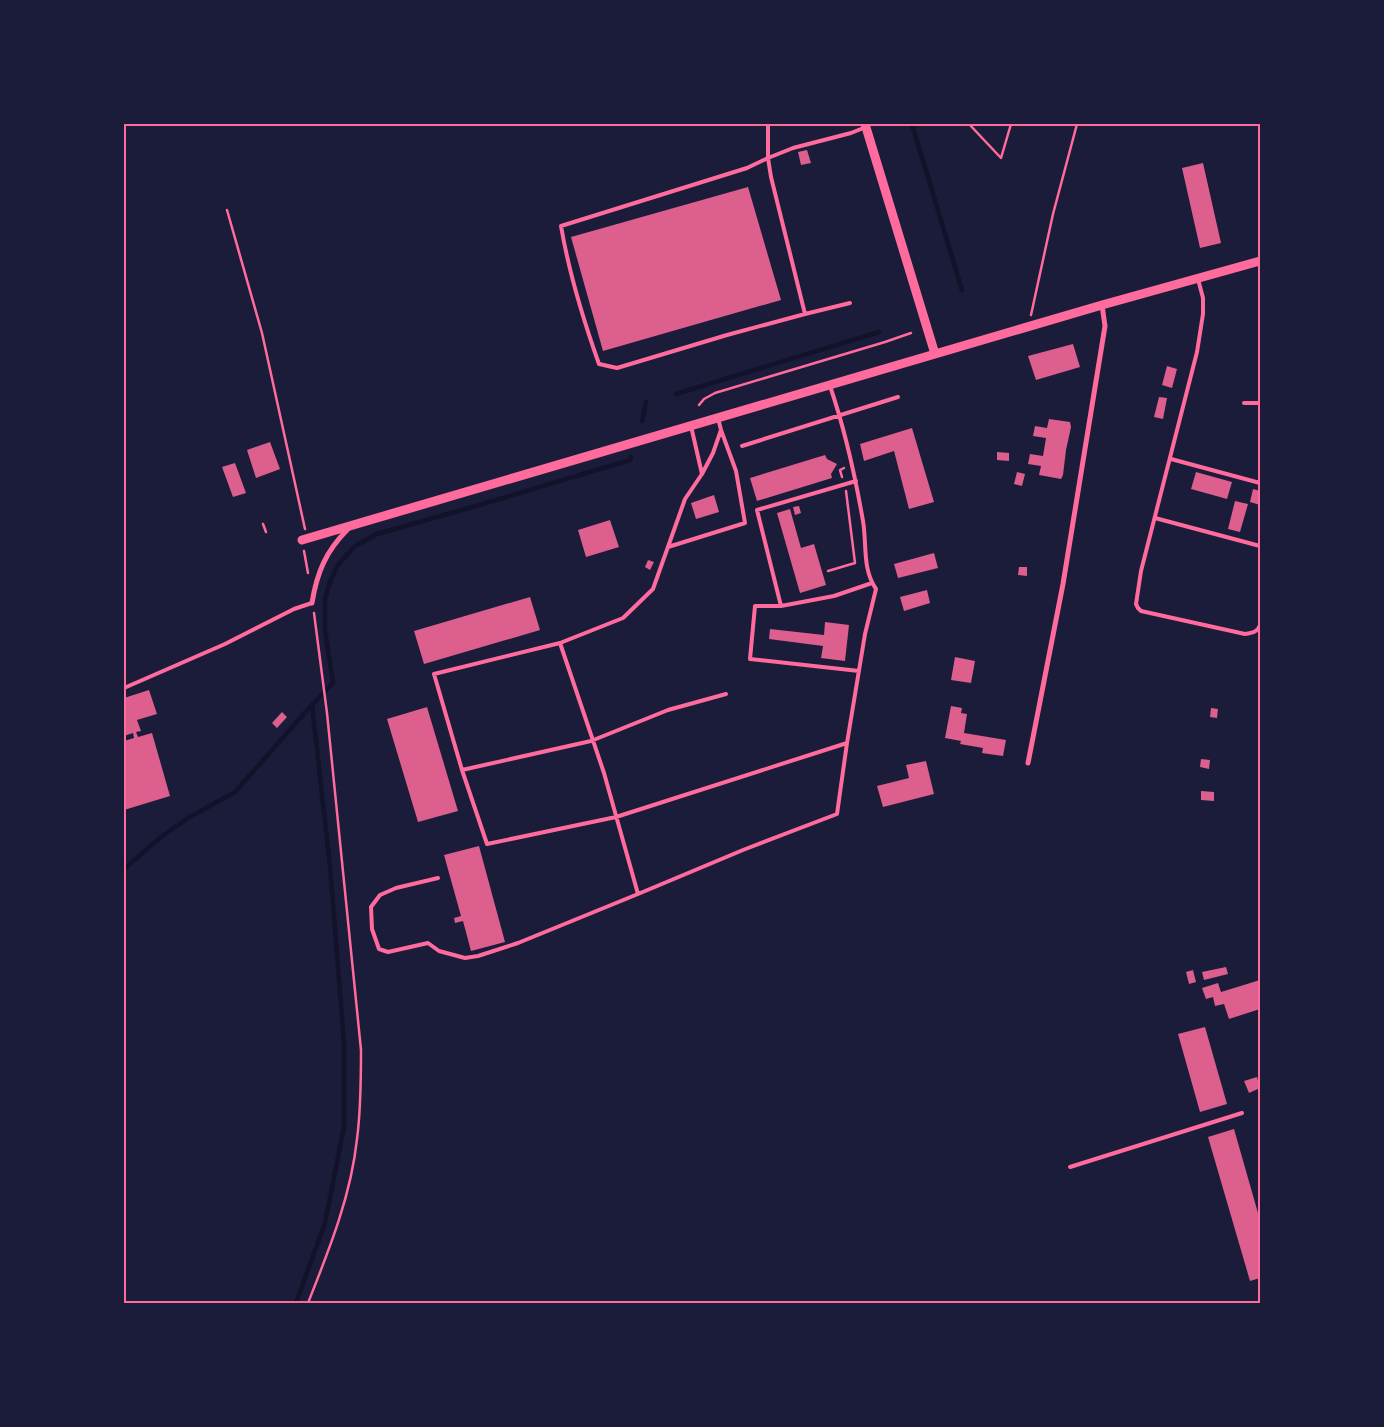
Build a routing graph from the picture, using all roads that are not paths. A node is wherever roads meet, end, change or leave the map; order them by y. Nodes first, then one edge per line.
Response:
1 (768, 124) edge
2 (866, 125) edge
3 (768, 158) junction
4 (1260, 261) edge
5 (1198, 279) junction
6 (850, 303) dead end
7 (1102, 305) junction
8 (805, 314) junction
9 (935, 354) junction
10 (830, 386) junction
11 (898, 396) dead end
12 (1244, 403) dead end
13 (1260, 403) edge
14 (840, 415) junction
15 (718, 418) junction
16 (690, 426) junction
17 (721, 430) junction
18 (742, 446) dead end
19 (1171, 459) junction
20 (702, 474) junction
21 (856, 480) junction
22 (1260, 483) edge
23 (1155, 518) junction
24 (352, 525) junction
25 (305, 539) road end
26 (1260, 546) edge
27 (668, 547) junction
28 (872, 583) junction
29 (312, 603) joint
30 (781, 606) junction
31 (1260, 625) edge
32 (560, 643) junction
33 (859, 671) junction
34 (124, 688) edge
35 (726, 694) dead end
36 (592, 741) junction
37 (847, 743) junction
38 (1028, 763) dead end
39 (462, 770) junction
40 (616, 817) junction
41 (438, 878) dead end
42 (638, 894) junction
43 (1242, 1113) dead end
44 (1070, 1167) dead end

1 - 3 lane
2 - 3 lane
2 - 9 street
3 - 8 lane
3 - 8 lane
4 - 5 street
5 - 7 street
5 - 19 lane
6 - 8 lane
7 - 9 street
7 - 38 street
9 - 10 street
10 - 14 lane
10 - 15 street
11 - 14 lane
12 - 13 lane
14 - 18 lane
14 - 21 lane
15 - 16 street
15 - 17 lane
16 - 20 lane
16 - 24 street
17 - 20 lane
17 - 27 lane
19 - 22 lane
19 - 23 lane
20 - 27 lane
21 - 28 lane
21 - 30 lane
23 - 26 lane
23 - 31 lane
24 - 25 street
24 - 29 street
27 - 32 lane
28 - 30 lane
28 - 33 lane
29 - 34 lane
30 - 33 lane
32 - 36 lane
32 - 39 lane
33 - 37 lane
35 - 36 lane
36 - 39 lane
36 - 40 lane
37 - 40 lane
37 - 42 lane
39 - 40 lane
40 - 42 lane
41 - 42 lane
43 - 44 lane

